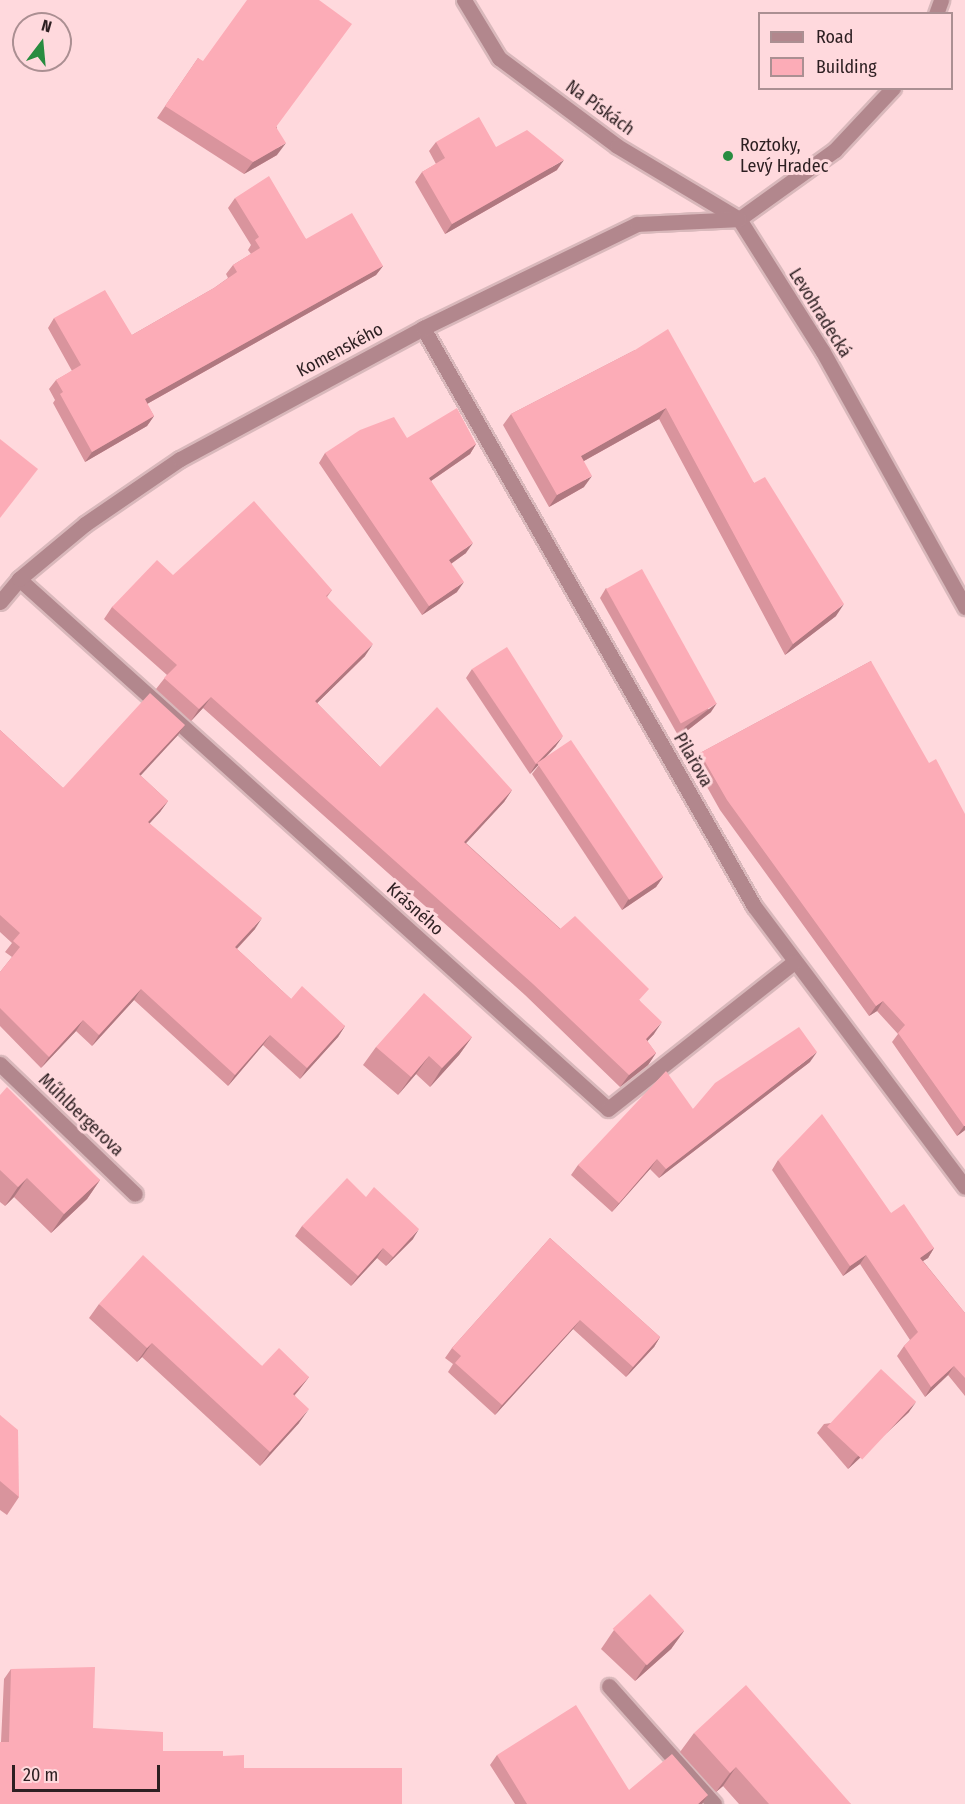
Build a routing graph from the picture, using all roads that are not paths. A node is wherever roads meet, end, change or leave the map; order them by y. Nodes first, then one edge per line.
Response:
1 (464, 0) edge
2 (891, 90) edge
3 (739, 219) junction
4 (423, 328) junction
5 (19, 579) junction
6 (0, 602) edge
7 (965, 607) edge
8 (794, 962) junction
9 (0, 1064) edge
10 (965, 1187) edge
11 (135, 1194) dead end
12 (609, 1686) dead end
13 (714, 1804) edge

1 - 3 street, Na Pískách
2 - 3 street
3 - 4 street, Komenského
3 - 7 street, Levohradecká
4 - 5 street, Komenského
4 - 8 street, Pilařova
5 - 6 street, Komenského
5 - 8 street, Krásného
8 - 10 street, Pilařova
9 - 11 street, Műhlbergerova
12 - 13 street

